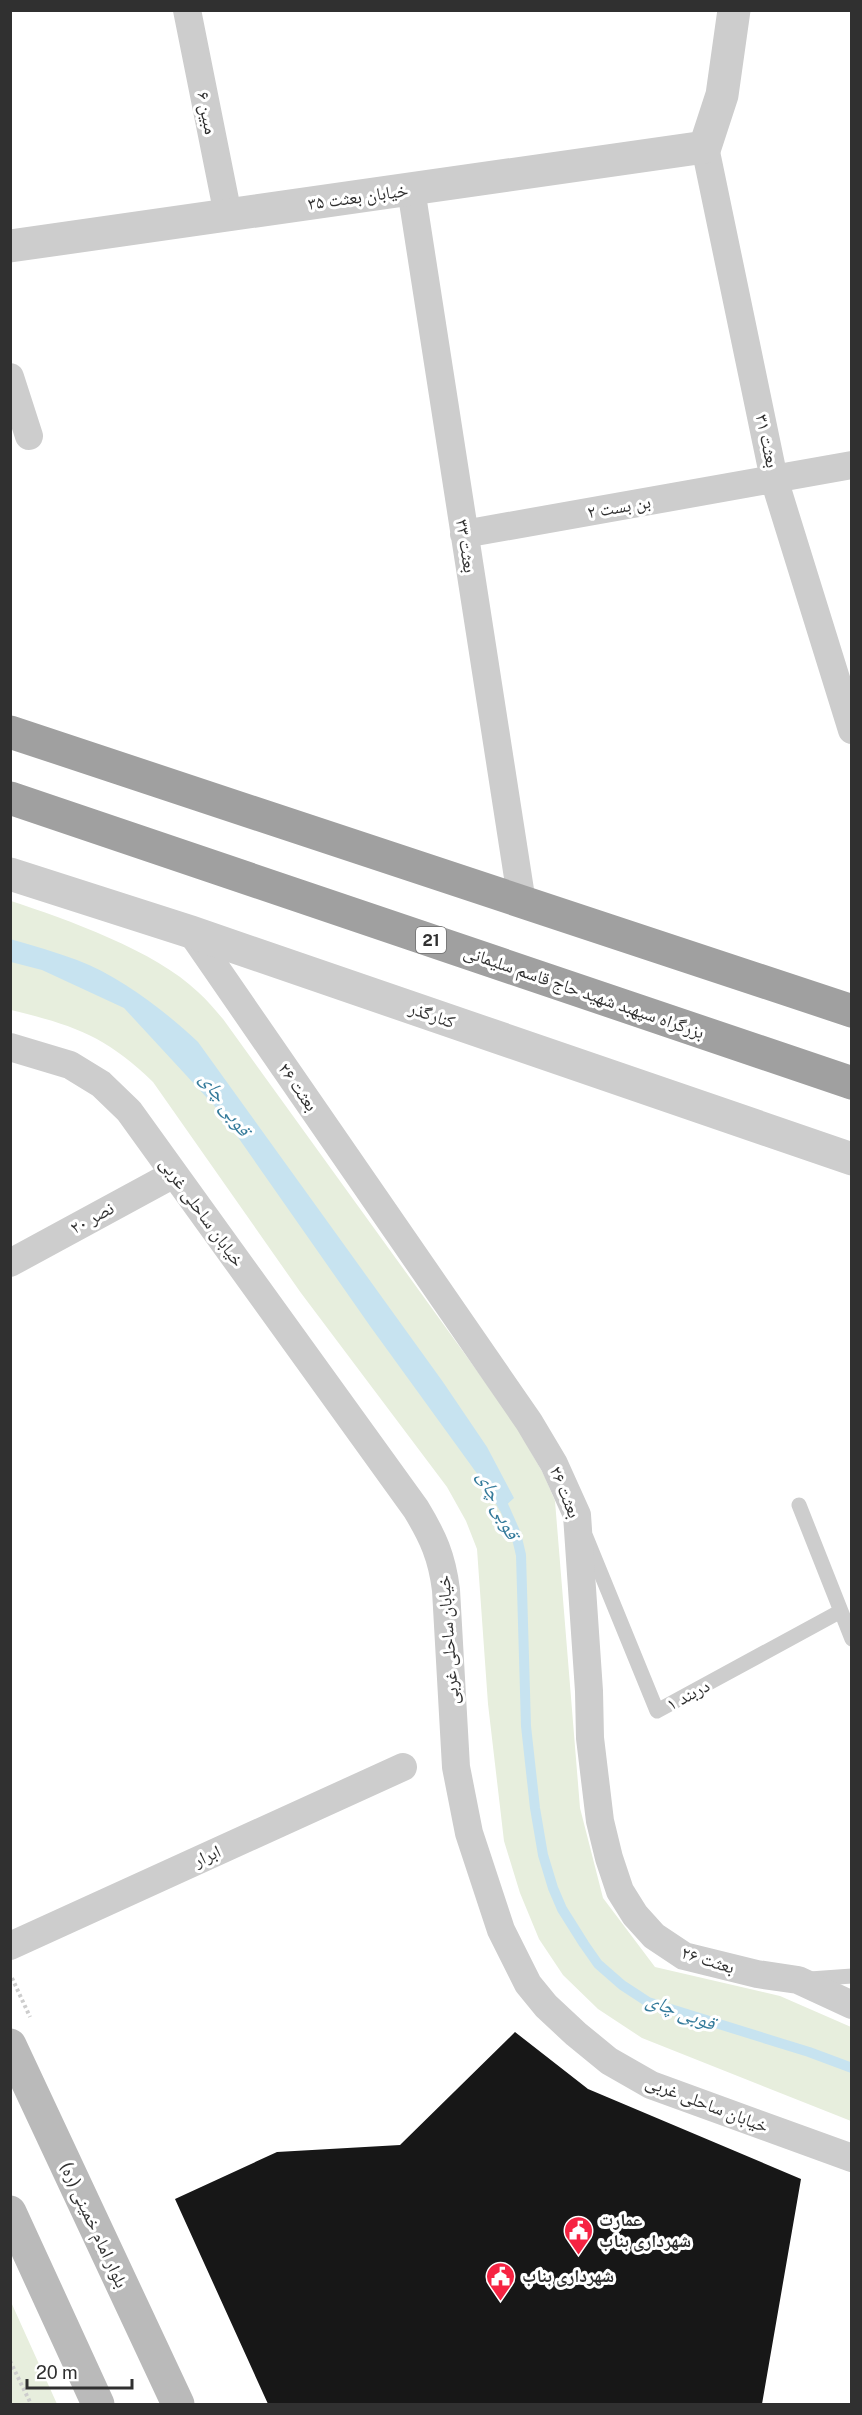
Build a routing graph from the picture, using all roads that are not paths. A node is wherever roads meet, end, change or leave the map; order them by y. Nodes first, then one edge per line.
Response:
1 (187, 10) edge
2 (734, 10) edge
3 (705, 147) junction
4 (411, 189) junction
5 (228, 215) junction
6 (10, 246) edge
7 (10, 377) edge
8 (29, 436) dead end
9 (852, 465) edge
10 (774, 479) junction
11 (464, 534) junction
12 (852, 730) edge
13 (10, 732) edge
14 (10, 798) edge
15 (10, 874) edge
16 (522, 903) junction
17 (191, 932) junction
18 (852, 1011) edge
19 (10, 1047) edge
20 (852, 1083) edge
21 (852, 1159) edge
22 (174, 1174) junction
23 (10, 1263) edge
24 (799, 1505) dead end
25 (577, 1515) junction
26 (841, 1611) junction
27 (852, 1639) edge
28 (403, 1767) dead end
29 (10, 1946) edge
30 (852, 1976) edge
31 (798, 1980) junction
32 (852, 2005) edge
33 (10, 2045) edge
34 (852, 2158) edge
35 (10, 2212) edge
36 (98, 2404) edge
37 (178, 2404) edge

1 - 5 street, مبین ۶
2 - 3 street
3 - 4 street, خیابان بعثت ۳۵
3 - 10 street, بعثت ۳۱
4 - 5 street, خیابان بعثت ۳۵
4 - 11 street, بعثت ۳۳
5 - 6 street, خیابان بعثت ۳۵
7 - 8 street
9 - 10 street, بن بست ۲
10 - 11 street, بن بست ۲
10 - 12 street, بعثت ۳۱
11 - 16 street, بعثت ۳۳
13 - 16 highway
14 - 20 highway, بزرگراه سپهبد شهید حاج قاسم سلیمانی / 21
15 - 17 street, کنارگذر
16 - 18 highway
17 - 21 street, کنارگذر
17 - 25 street, بعثت ۲۶
19 - 22 street, خیابان ساحلی غربی
22 - 23 street, نصر ۲۰
22 - 34 street, خیابان ساحلی غربی
24 - 26 lane
25 - 26 lane, دربند ۱
25 - 31 street, بعثت ۲۶
26 - 27 lane
28 - 29 street, ابرار
30 - 31 lane
31 - 32 street, بعثت ۲۶
33 - 37 main road, بلوار امام خمینی (ره)
35 - 36 main road

